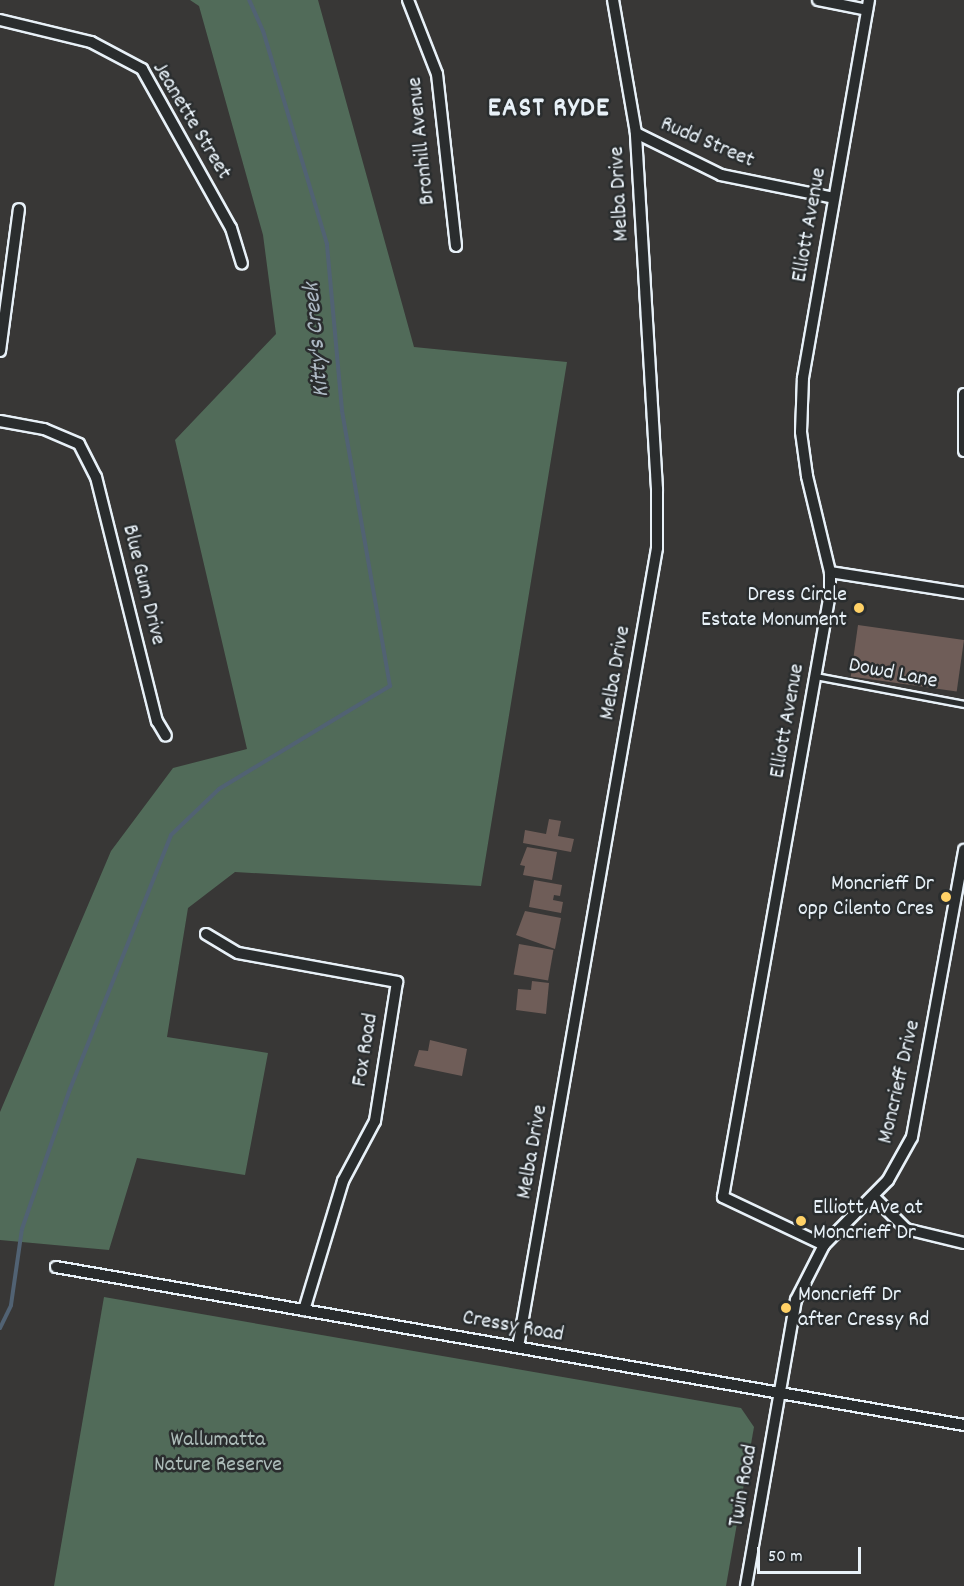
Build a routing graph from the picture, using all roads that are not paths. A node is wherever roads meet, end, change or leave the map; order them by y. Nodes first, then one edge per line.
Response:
1 (408, 0) edge
2 (613, 0) edge
3 (818, 0) edge
4 (868, 5) edge
5 (0, 20) edge
6 (636, 133) junction
7 (834, 198) junction
8 (19, 209) dead end
9 (456, 246) dead end
10 (242, 263) dead end
11 (0, 351) edge
12 (964, 394) edge
13 (0, 421) edge
14 (964, 451) edge
15 (830, 572) junction
16 (964, 593) edge
17 (816, 676) junction
18 (964, 704) edge
19 (166, 736) dead end
20 (964, 850) edge
21 (206, 934) dead end
22 (874, 1197) junction
23 (964, 1243) edge
24 (824, 1245) junction
25 (56, 1267) dead end
26 (304, 1310) junction
27 (518, 1347) junction
28 (780, 1393) junction
29 (964, 1425) edge
30 (746, 1586) edge

1 - 9 street, Bronhill Avenue
2 - 6 street, Melba Drive
3 - 4 street
4 - 7 street, Elliott Avenue
5 - 10 street, Jeanette Street
6 - 7 street, Rudd Street
6 - 27 street, Melba Drive
7 - 15 street, Elliott Avenue
8 - 11 street
12 - 14 street
13 - 19 street, Blue Gum Drive
15 - 16 street
15 - 17 street, Elliott Avenue
17 - 18 lane, Dowd Lane
17 - 24 street, Elliott Avenue
20 - 22 street, Moncrieff Drive
21 - 26 street, Fox Road
22 - 23 street
22 - 24 street, Moncrieff Drive
24 - 28 street, Moncrieff Drive
25 - 26 street, Cressy Road
26 - 27 street, Cressy Road
27 - 28 street, Cressy Road
28 - 29 street, Cressy Road
28 - 30 street, Twin Road

